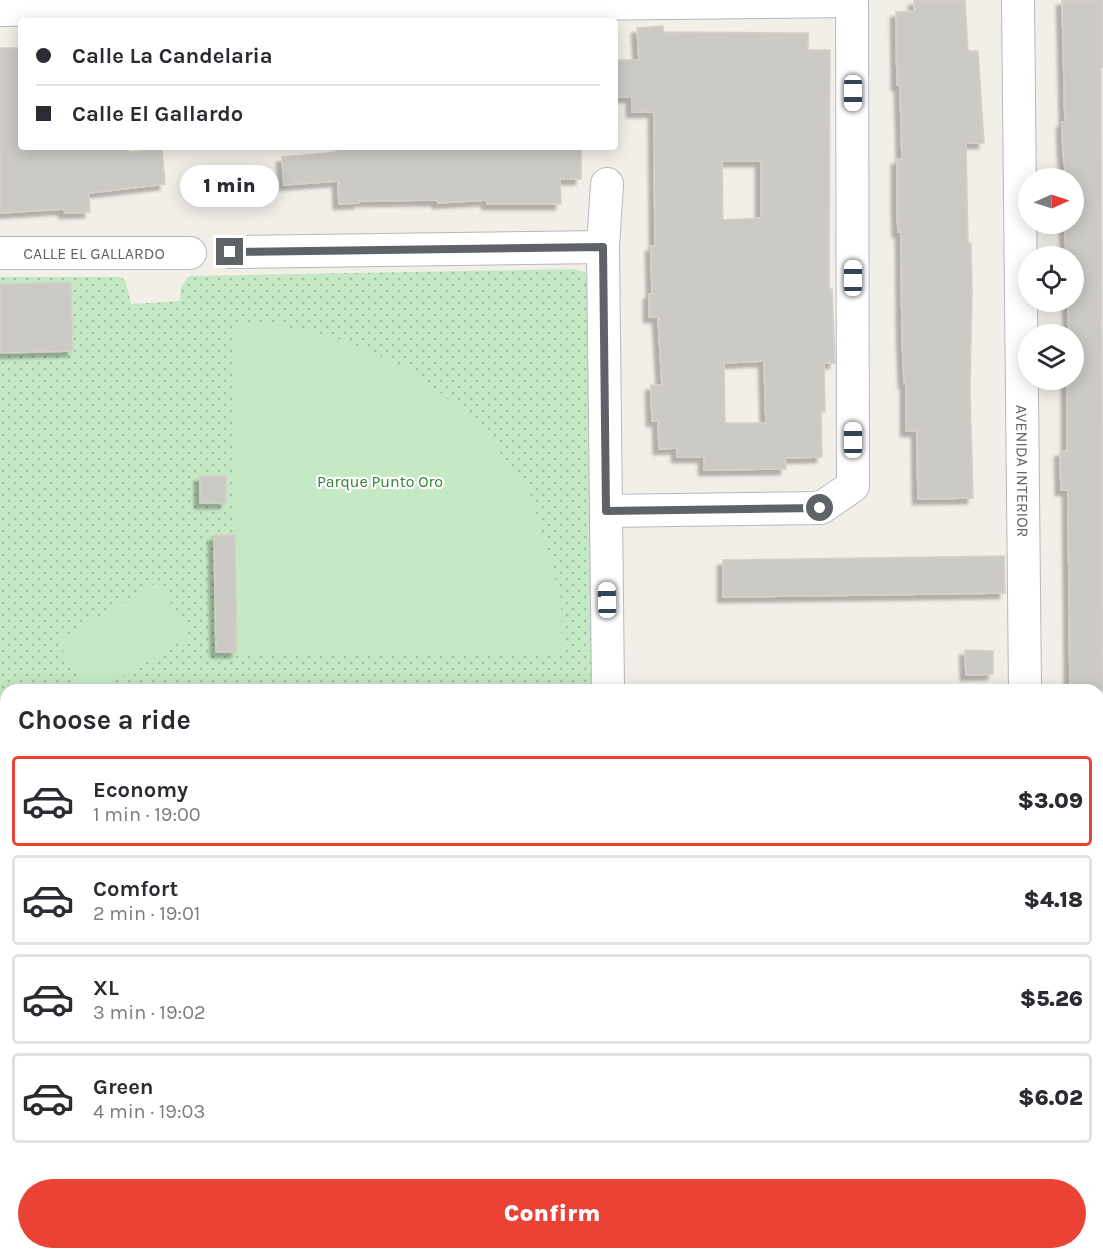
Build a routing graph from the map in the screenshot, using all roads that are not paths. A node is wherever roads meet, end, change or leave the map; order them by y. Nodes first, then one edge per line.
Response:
1 (852, 0) edge
2 (1018, 0) edge
3 (0, 10) edge
4 (607, 184) dead end
5 (603, 247) junction
6 (230, 252) dead end
7 (0, 253) edge
8 (190, 253) dead end
9 (606, 511) junction
10 (609, 684) edge
11 (1025, 684) edge

1 - 3 street
1 - 9 street
2 - 11 street, AVENIDA INTERIOR
4 - 5 street
5 - 6 street
5 - 9 street
7 - 8 street, CALLE EL GALLARDO
9 - 10 street

